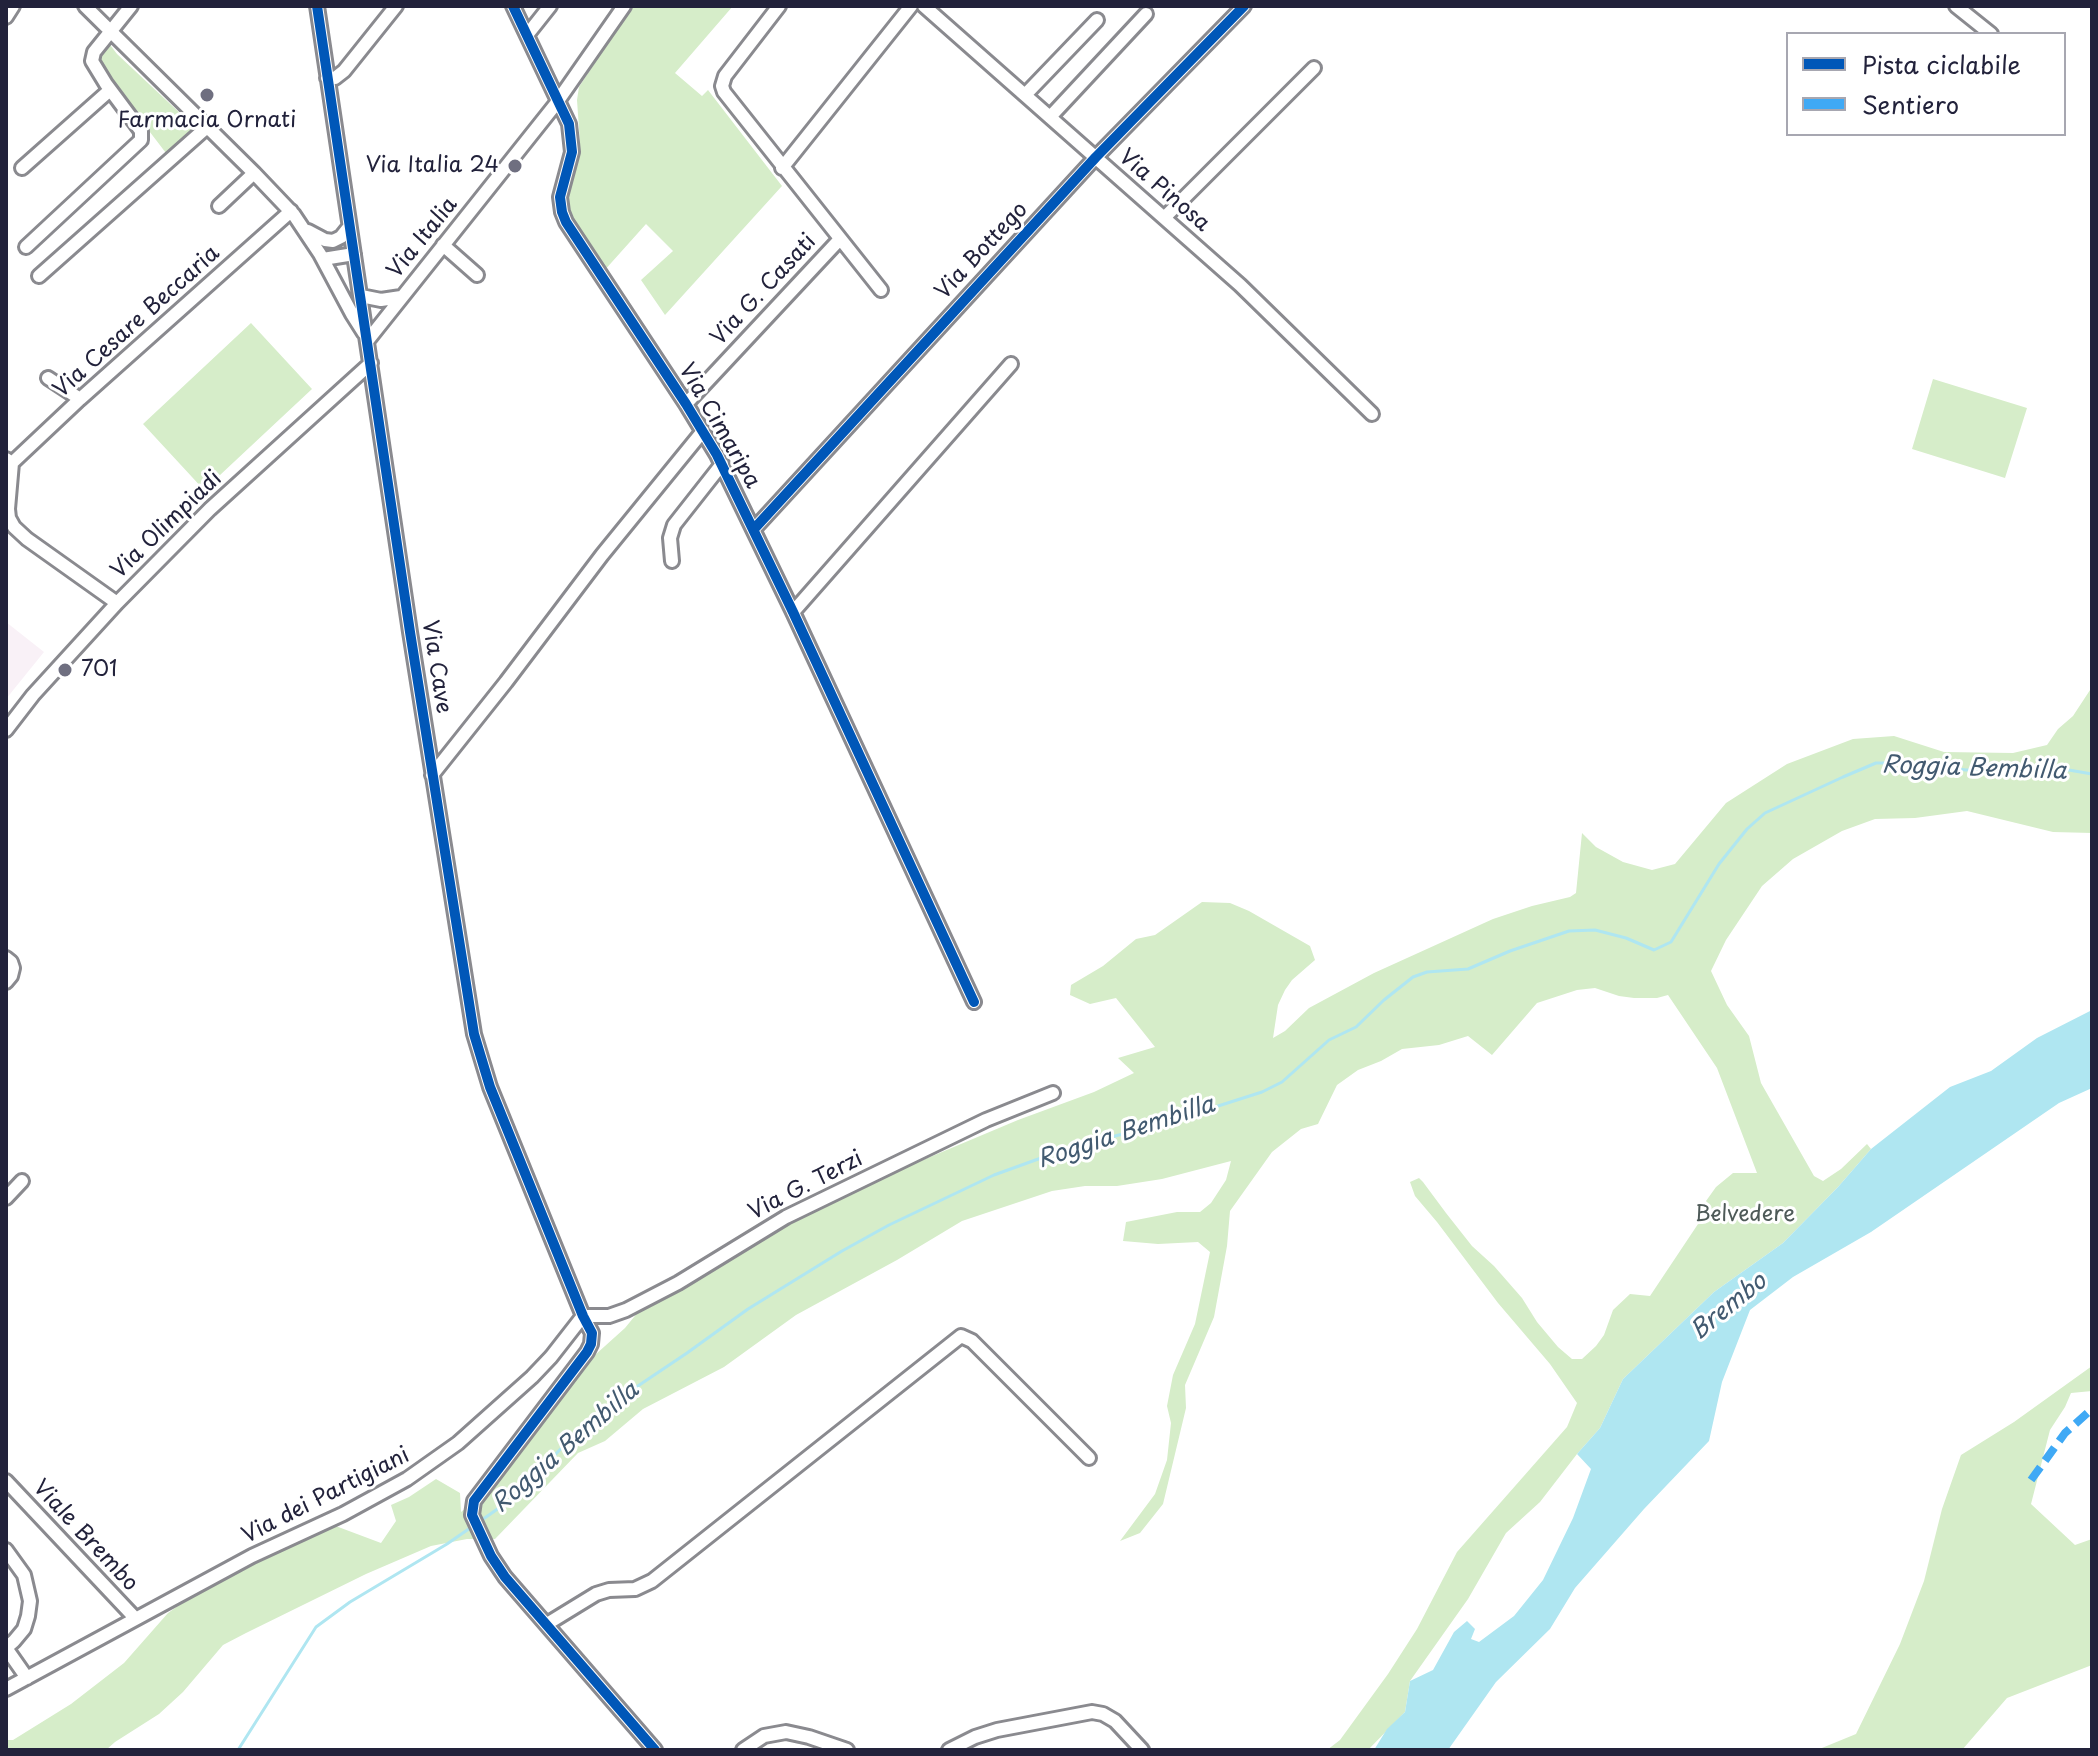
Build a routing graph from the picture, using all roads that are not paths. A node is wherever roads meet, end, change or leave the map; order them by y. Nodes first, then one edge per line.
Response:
1 (13, 6) edge
2 (85, 6) edge
3 (131, 6) edge
4 (317, 6) edge
5 (396, 6) edge
6 (513, 6) edge
7 (550, 6) edge
8 (624, 6) edge
9 (779, 6) edge
10 (911, 6) edge
11 (924, 6) edge
12 (1244, 6) edge
13 (1956, 6) edge
14 (1146, 14) dead end
15 (6, 17) edge
16 (1097, 20) dead end
17 (111, 31) junction
18 (1988, 32) edge
19 (527, 35) junction
20 (1314, 68) dead end
21 (327, 78) junction
22 (110, 90) junction
23 (1025, 95) junction
24 (559, 99) junction
25 (1050, 117) junction
26 (207, 127) junction
27 (1096, 157) junction
28 (22, 168) dead end
29 (782, 168) junction
30 (254, 173) junction
31 (219, 206) dead end
32 (291, 211) junction
33 (1164, 218) junction
34 (349, 227) junction
35 (304, 229) junction
36 (840, 239) junction
37 (443, 245) junction
38 (26, 247) dead end
39 (354, 254) junction
40 (323, 259) junction
41 (477, 275) dead end
42 (39, 276) dead end
43 (881, 290) dead end
44 (361, 296) junction
45 (401, 297) junction
46 (367, 338) junction
47 (371, 363) junction
48 (1011, 364) dead end
49 (48, 378) dead end
50 (80, 399) junction
51 (686, 404) junction
52 (1372, 414) dead end
53 (703, 431) junction
54 (9, 461) edge
55 (722, 464) junction
56 (754, 529) junction
57 (672, 561) dead end
58 (117, 603) junction
59 (793, 612) junction
60 (6, 730) edge
61 (432, 775) junction
62 (10, 964) edge
63 (6, 982) edge
64 (974, 1002) dead end
65 (1053, 1093) dead end
66 (22, 1181) dead end
67 (6, 1198) edge
68 (583, 1316) junction
69 (1089, 1458) dead end
70 (9, 1489) edge
71 (6, 1550) edge
72 (135, 1618) junction
73 (547, 1624) junction
74 (6, 1648) edge
75 (27, 1678) junction
76 (6, 1689) edge
77 (655, 1750) edge
78 (743, 1750) edge
79 (847, 1750) edge
80 (949, 1750) edge
81 (1142, 1750) edge

1 - 15 street
2 - 17 street
3 - 17 street
4 - 21 street, Via Cave
5 - 21 street
6 - 19 street, Via Cimaripa
7 - 19 street
8 - 24 street, Via Italia
9 - 29 street
10 - 29 street
11 - 23 street, Via Pinosa
12 - 27 street, Via Bottego
13 - 18 street
14 - 25 street
16 - 23 street
17 - 22 street
17 - 26 street
19 - 24 street, Via Cimaripa
20 - 33 street
21 - 34 street, Via Cave
22 - 28 street
22 - 38 street
23 - 25 street, Via Pinosa
24 - 37 street, Via Italia
24 - 51 street, Via Cimaripa
25 - 27 street, Via Pinosa
26 - 30 street
26 - 42 street
27 - 33 street, Via Pinosa
27 - 56 street, Via Bottego
29 - 36 street
30 - 31 street
30 - 32 street
32 - 35 street
32 - 50 street, Via Cesare Beccaria
33 - 52 street, Via Pinosa
34 - 35 street
34 - 39 street, Via Cave
35 - 40 street
36 - 43 street
36 - 51 street, Via G. Casati
37 - 41 street
37 - 45 street, Via Italia
39 - 40 street
39 - 44 street, Via Cave
40 - 46 street
44 - 45 street
44 - 46 street, Via Cave
45 - 46 street, Via Italia
46 - 47 street, Via Cave
47 - 58 street, Via Olimpiadi
47 - 61 street, Via Cave
48 - 59 street
49 - 50 street
50 - 54 street, Via Cesare Beccaria
51 - 53 street, Via Cimaripa
53 - 55 street, Via Cimaripa
53 - 61 street
54 - 58 street
55 - 56 street, Via Cimaripa
55 - 57 street
56 - 59 street, Via Cimaripa
58 - 60 street, Via Olimpiadi
59 - 64 street, Via Cimaripa
61 - 68 street, Via Cave
62 - 63 street
65 - 68 street, Via G. Terzi
66 - 67 street
68 - 72 street, Via dei Partigiani
68 - 73 street, Via Cave
69 - 73 street
70 - 72 street, Viale Brembo
71 - 74 street
72 - 75 street, Via dei Partigiani
73 - 77 street
74 - 75 street
75 - 76 street, Via dei Partigiani
78 - 79 street
80 - 81 street

